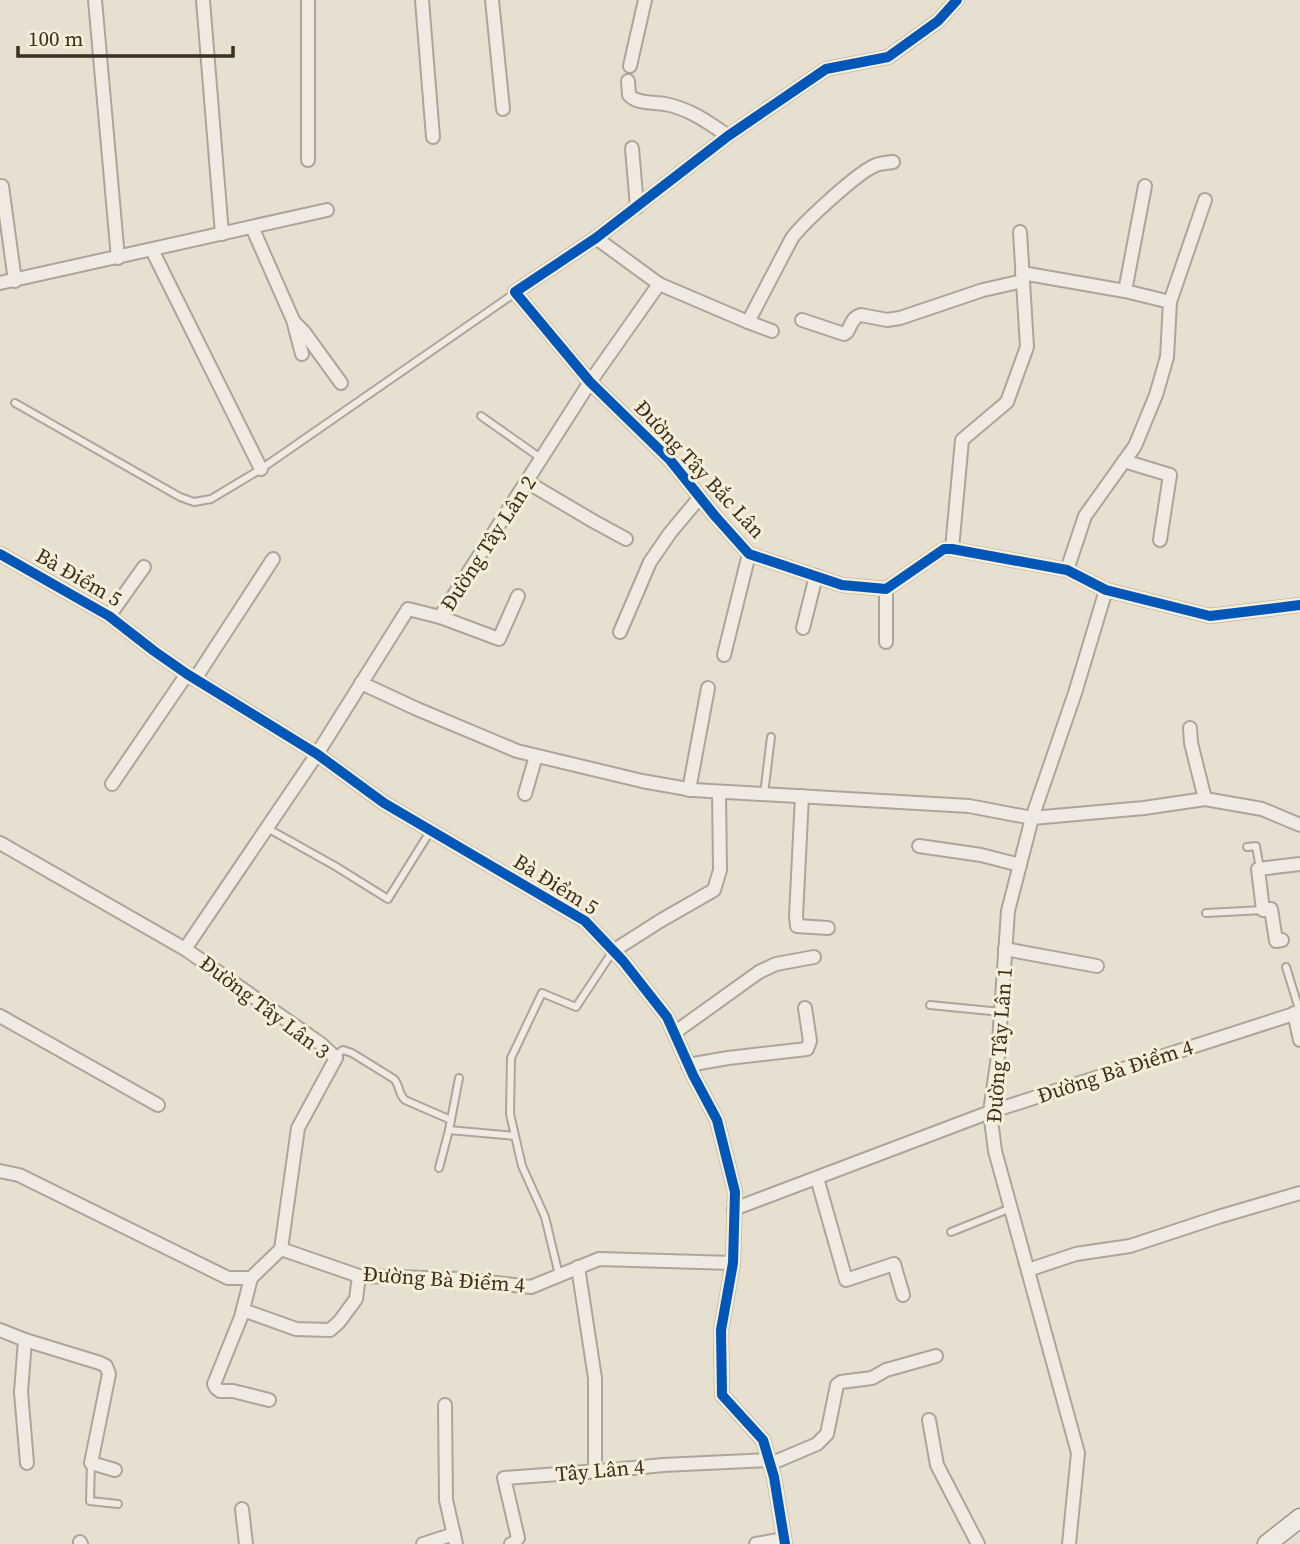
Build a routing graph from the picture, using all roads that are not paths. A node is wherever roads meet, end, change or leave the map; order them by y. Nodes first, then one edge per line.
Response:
1 (95, 0) edge
2 (203, 0) edge
3 (308, 0) edge
4 (422, 0) edge
5 (492, 0) edge
6 (645, 0) edge
7 (957, 0) edge
8 (630, 66) dead end
9 (628, 81) dead end
10 (503, 109) dead end
11 (728, 136) junction
12 (433, 137) dead end
13 (632, 148) dead end
14 (308, 160) dead end
15 (893, 162) dead end
16 (2, 186) dead end
17 (1145, 186) dead end
18 (1205, 200) dead end
19 (637, 206) junction
20 (327, 210) dead end
21 (252, 227) junction
22 (1020, 232) dead end
23 (222, 234) junction
24 (596, 238) junction
25 (152, 250) junction
26 (118, 258) junction
27 (1023, 277) junction
28 (15, 281) junction
29 (0, 284) edge
30 (659, 284) junction
31 (1125, 291) junction
32 (516, 292) junction
33 (1170, 302) junction
34 (293, 320) junction
35 (802, 320) dead end
36 (748, 322) junction
37 (772, 331) dead end
38 (302, 354) dead end
39 (590, 382) junction
40 (341, 383) dead end
41 (15, 403) dead end
42 (481, 416) dead end
43 (542, 459) junction
44 (1124, 461) junction
45 (261, 469) junction
46 (527, 482) junction
47 (700, 498) junction
48 (626, 538) dead end
49 (1160, 540) dead end
50 (952, 548) junction
51 (0, 554) edge
52 (749, 554) junction
53 (272, 559) dead end
54 (144, 567) dead end
55 (1067, 569) junction
56 (816, 576) junction
57 (886, 589) junction
58 (1106, 590) junction
59 (518, 596) dead end
60 (1300, 605) edge
61 (109, 616) junction
62 (440, 617) junction
63 (803, 628) dead end
64 (620, 632) dead end
65 (886, 642) dead end
66 (724, 655) dead end
67 (191, 677) junction
68 (361, 683) junction
69 (708, 688) dead end
70 (1190, 728) dead end
71 (771, 737) dead end
72 (317, 754) junction
73 (536, 756) junction
74 (112, 784) dead end
75 (689, 790) junction
76 (719, 792) junction
77 (525, 794) dead end
78 (764, 794) junction
79 (802, 796) junction
80 (1205, 799) junction
81 (1032, 818) junction
82 (1300, 825) edge
83 (267, 828) junction
84 (431, 830) junction
85 (0, 843) edge
86 (919, 846) dead end
87 (1247, 847) dead end
88 (1300, 864) edge
89 (1020, 865) junction
90 (1260, 869) junction
91 (1263, 909) junction
92 (1206, 913) dead end
93 (828, 928) dead end
94 (1282, 940) dead end
95 (186, 948) junction
96 (1005, 949) junction
97 (613, 951) junction
98 (814, 957) dead end
99 (1097, 967) dead end
100 (1286, 967) dead end
101 (930, 1006) dead end
102 (805, 1008) dead end
103 (1001, 1012) junction
104 (1298, 1012) edge
105 (0, 1016) edge
106 (674, 1033) junction
107 (1300, 1040) edge
108 (336, 1058) junction
109 (688, 1065) junction
110 (459, 1078) dead end
111 (158, 1105) dead end
112 (990, 1112) junction
113 (451, 1121) junction
114 (449, 1130) junction
115 (515, 1136) junction
116 (439, 1168) dead end
117 (0, 1171) edge
118 (817, 1178) junction
119 (1300, 1193) edge
120 (1011, 1208) junction
121 (734, 1209) junction
122 (951, 1232) dead end
123 (281, 1249) junction
124 (733, 1263) junction
125 (578, 1267) junction
126 (1028, 1270) junction
127 (559, 1275) junction
128 (359, 1276) junction
129 (251, 1278) junction
130 (903, 1295) dead end
131 (243, 1310) junction
132 (0, 1330) edge
133 (25, 1340) junction
134 (936, 1356) dead end
135 (270, 1400) dead end
136 (445, 1405) dead end
137 (929, 1420) dead end
138 (769, 1462) junction
139 (27, 1463) dead end
140 (91, 1463) junction
141 (116, 1469) dead end
142 (595, 1472) junction
143 (118, 1504) dead end
144 (242, 1509) dead end
145 (1300, 1518) edge
146 (455, 1539) edge
147 (785, 1541) edge
148 (246, 1544) edge
149 (423, 1544) edge
150 (511, 1544) edge
151 (756, 1544) edge
152 (978, 1544) edge
153 (1069, 1544) edge
154 (1266, 1544) edge

1 - 26 street
2 - 23 street
3 - 14 street
4 - 12 street
5 - 10 street
6 - 8 street
7 - 11 street
9 - 11 street
11 - 19 street
13 - 19 street
15 - 36 street
16 - 28 street
17 - 31 street
18 - 33 street
19 - 24 street
20 - 21 street
21 - 23 street
21 - 34 street
22 - 27 street
23 - 25 street
24 - 30 street
24 - 32 street
25 - 26 street
25 - 45 street
26 - 28 street
27 - 31 street
27 - 35 street
27 - 50 street
28 - 29 street
30 - 36 street
30 - 39 street, Đường Tây Lân 2
31 - 33 street
32 - 39 street, Đường Tây Bắc Lân
32 - 45 lane
33 - 44 street
34 - 38 street
34 - 40 street
36 - 37 street
39 - 43 street, Đường Tây Lân 2
39 - 47 street, Đường Tây Bắc Lân
41 - 45 lane
42 - 43 lane
43 - 46 street, Đường Tây Lân 2
44 - 49 street
44 - 55 street
46 - 48 street
46 - 62 street, Đường Tây Lân 2
47 - 52 street, Đường Tây Bắc Lân
47 - 64 street
50 - 55 street
50 - 57 street
51 - 61 street, Bà Điểm 5
52 - 56 street, Đường Tây Bắc Lân
52 - 66 street
53 - 67 street
54 - 61 street
55 - 58 street
56 - 57 street, Đường Tây Bắc Lân
56 - 63 street
57 - 65 street
58 - 60 street
58 - 81 street, Đường Tây Lân 1
59 - 62 street
61 - 67 street, Bà Điểm 5
62 - 68 street, Đường Tây Lân 2
67 - 72 street, Bà Điểm 5
67 - 74 street
68 - 72 street, Đường Tây Lân 2
68 - 73 street
69 - 75 street
70 - 80 street
71 - 78 lane
72 - 83 street, Đường Tây Lân 2
72 - 84 street, Bà Điểm 5
73 - 75 street
73 - 77 street
75 - 76 street
76 - 78 street
76 - 97 street
78 - 79 street
79 - 81 street
79 - 93 street
80 - 81 street
80 - 82 street
81 - 89 street, Đường Tây Lân 1
83 - 84 lane
83 - 95 street, Đường Tây Lân 2
84 - 97 street, Bà Điểm 5
85 - 95 street, Đường Tây Lân 3
86 - 89 street
87 - 90 lane
88 - 90 street
89 - 96 street, Đường Tây Lân 1
90 - 91 street
91 - 92 lane
91 - 94 street
95 - 108 street, Đường Tây Lân 3
96 - 99 street
96 - 103 street, Đường Tây Lân 1
97 - 106 street, Bà Điểm 5
97 - 115 lane
98 - 106 street
100 - 104 lane
101 - 103 lane
102 - 109 street
103 - 112 street, Đường Tây Lân 1
104 - 107 street
104 - 112 street, Đường Bà Điểm 4
105 - 111 street
106 - 109 street, Bà Điểm 5
108 - 113 lane
108 - 123 street, Đường Tây Lân 3
109 - 121 street, Bà Điểm 5
110 - 113 lane
112 - 118 street, Đường Bà Điểm 4
112 - 120 street, Đường Tây Lân 1
113 - 114 lane
114 - 115 lane
114 - 116 lane
115 - 127 lane
117 - 129 street
118 - 121 street, Đường Bà Điểm 4
118 - 130 street
119 - 126 street
120 - 122 lane
120 - 126 street, Đường Tây Lân 1
121 - 124 street, Bà Điểm 5
123 - 128 street, Đường Bà Điểm 4
123 - 129 street
124 - 125 street, Đường Bà Điểm 4
124 - 138 street, Bà Điểm 5
125 - 127 street, Đường Bà Điểm 4
125 - 142 street
126 - 153 street, Đường Tây Lân 1
127 - 128 street, Đường Bà Điểm 4
128 - 131 street
129 - 131 street
131 - 135 street
132 - 133 street
133 - 139 street
133 - 140 street
134 - 138 street
136 - 146 street
137 - 152 street
138 - 142 street, Tây Lân 4
138 - 147 street, Bà Điểm 5
140 - 141 street
140 - 143 lane
142 - 150 street, Tây Lân 4
144 - 148 street
145 - 154 main road
146 - 149 street
147 - 151 street

